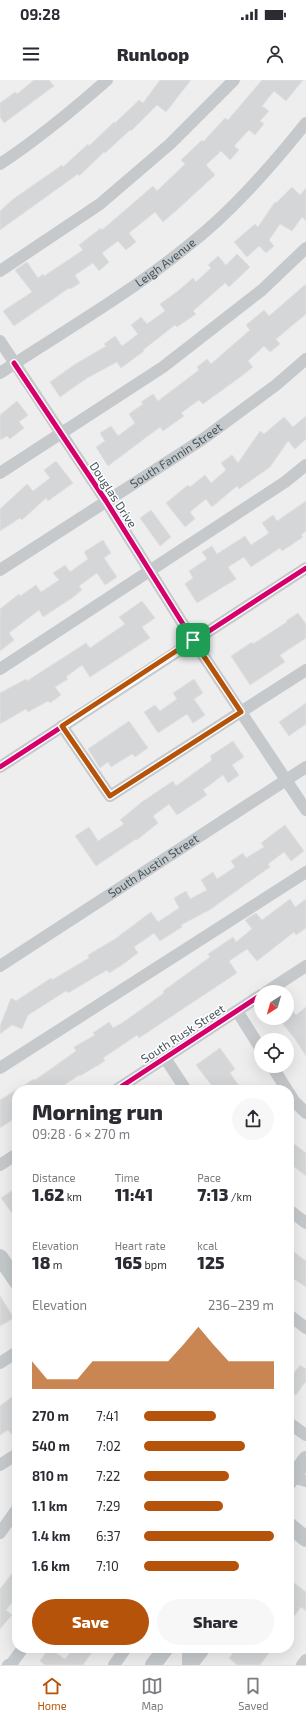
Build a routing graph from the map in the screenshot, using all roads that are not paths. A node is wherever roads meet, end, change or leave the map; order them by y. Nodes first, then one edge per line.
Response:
1 (107, 80) edge
2 (234, 80) edge
3 (306, 124) edge
4 (0, 164) edge
5 (306, 248) edge
6 (0, 271) edge
7 (0, 341) edge
8 (306, 359) edge
9 (14, 363) junction
10 (0, 373) edge
11 (61, 434) junction
12 (306, 465) edge
13 (0, 473) edge
14 (106, 501) junction
15 (306, 568) edge
16 (0, 570) edge
17 (149, 571) junction
18 (193, 640) junction
19 (0, 669) edge
20 (306, 670) edge
21 (241, 712) junction
22 (62, 726) junction
23 (0, 767) edge
24 (306, 767) edge
25 (286, 780) junction
26 (306, 810) edge
27 (306, 872) edge
28 (0, 966) edge
29 (306, 966) edge
30 (277, 985) edge
31 (254, 1000) edge
32 (237, 1011) junction
33 (254, 1038) edge
34 (165, 1058) junction
35 (0, 1068) edge
36 (276, 1073) edge
37 (124, 1085) edge
38 (183, 1085) edge
39 (284, 1085) edge
40 (294, 1101) edge
41 (306, 1112) edge
42 (12, 1157) edge
43 (0, 1165) edge
44 (294, 1214) edge
45 (306, 1223) edge
46 (2, 1263) edge
47 (12, 1276) edge
48 (294, 1319) edge
49 (306, 1328) edge
50 (12, 1355) edge
51 (0, 1362) edge
52 (294, 1427) edge
53 (306, 1435) edge
54 (12, 1457) edge
55 (306, 1459) edge
56 (0, 1465) edge
57 (296, 1480) edge
58 (12, 1517) edge
59 (294, 1530) edge
60 (0, 1533) edge
61 (306, 1539) edge
62 (19, 1653) edge
63 (122, 1653) edge
64 (162, 1653) edge
65 (188, 1653) edge
66 (201, 1653) edge
67 (306, 1660) edge
68 (8, 1665) edge
69 (114, 1665) edge
70 (153, 1665) edge
71 (188, 1665) edge
72 (192, 1665) edge
73 (302, 1665) edge

1 - 4 street
2 - 6 street
3 - 9 street, Leigh Avenue
5 - 11 street
7 - 9 street, Douglas Drive
8 - 14 street, South Fannin Street
9 - 10 street, Leigh Avenue
9 - 11 street, Douglas Drive
11 - 13 street
11 - 14 street, Douglas Drive
12 - 17 street
14 - 16 street, South Fannin Street
14 - 17 street, Douglas Drive
15 - 18 street
17 - 18 street, Douglas Drive
17 - 19 street
18 - 21 street, Douglas Drive
18 - 22 street
20 - 21 street
21 - 22 street
21 - 25 street, Douglas Drive
22 - 23 street
24 - 25 street, South Austin Street
25 - 26 street, Douglas Drive
25 - 28 street, South Austin Street
27 - 35 street
29 - 30 street
31 - 32 street, South Rusk Street
32 - 33 street
32 - 34 street, South Rusk Street
34 - 37 street, South Rusk Street
34 - 38 street
36 - 39 street
40 - 41 street
42 - 43 street
44 - 45 street
46 - 47 main road
48 - 49 street
50 - 51 street
52 - 53 street
54 - 56 street
55 - 57 main road
58 - 60 street
59 - 61 main road
62 - 68 street
63 - 69 street
64 - 70 main road
65 - 71 street
66 - 72 street
67 - 73 street

